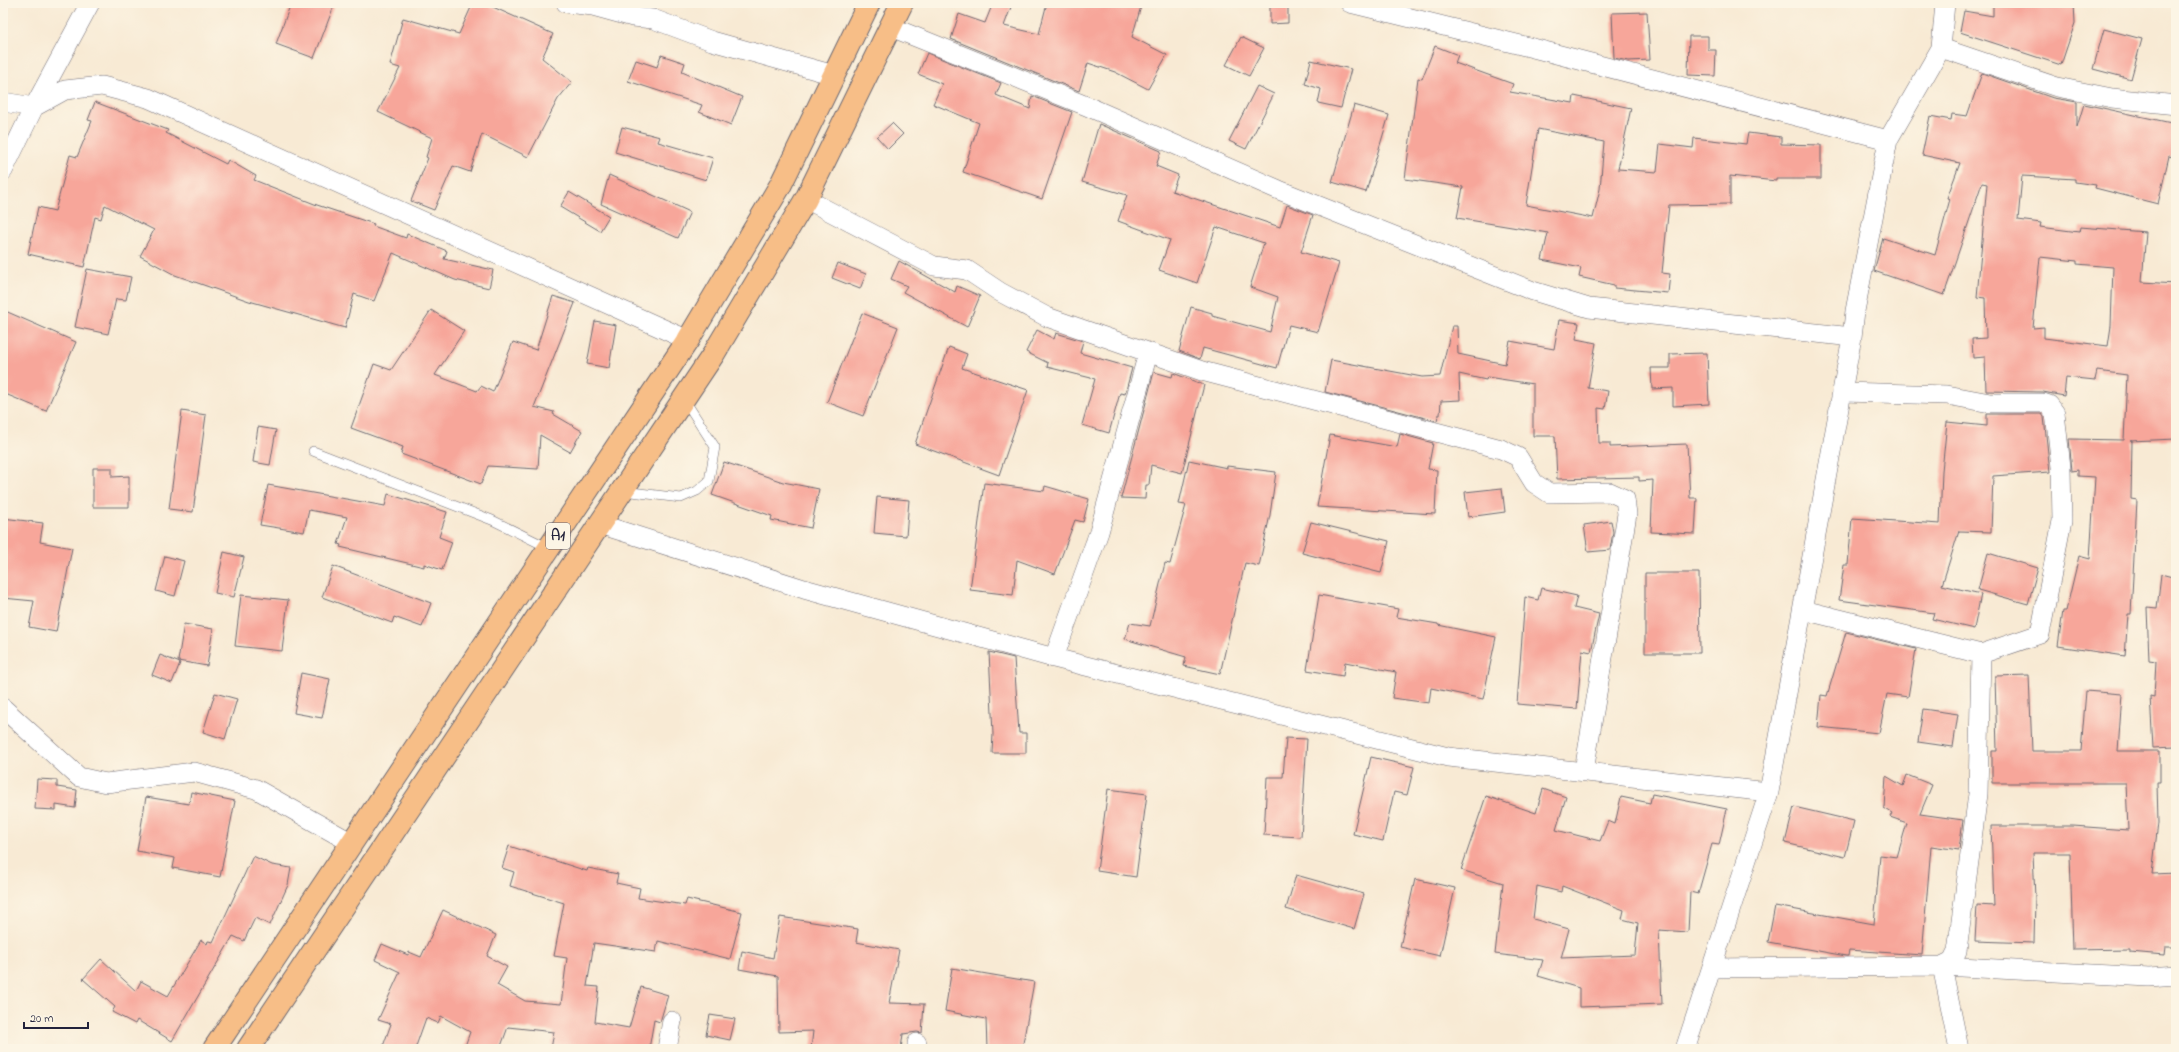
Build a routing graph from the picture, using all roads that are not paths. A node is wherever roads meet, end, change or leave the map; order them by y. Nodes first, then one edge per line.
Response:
1 (90, 3) edge
2 (566, 3) edge
3 (869, 3) edge
4 (902, 3) edge
5 (1350, 3) edge
6 (1945, 3) edge
7 (891, 27) junction
8 (1941, 48) junction
9 (834, 75) junction
10 (3, 102) edge
11 (2176, 105) edge
12 (34, 108) junction
13 (1888, 140) junction
14 (3, 171) edge
15 (806, 199) junction
16 (1852, 337) junction
17 (688, 340) junction
18 (1148, 353) junction
19 (1843, 392) junction
20 (684, 398) junction
21 (313, 451) dead end
22 (621, 491) junction
23 (599, 524) junction
24 (550, 548) junction
25 (1803, 610) junction
26 (1982, 654) junction
27 (1054, 658) junction
28 (3, 708) edge
29 (1584, 771) junction
30 (1769, 792) junction
31 (352, 843) junction
32 (1942, 966) junction
33 (1712, 968) junction
34 (2176, 975) edge
35 (672, 1021) dead end
36 (214, 1049) edge
37 (248, 1049) edge
38 (667, 1049) edge
39 (1685, 1049) edge
40 (1959, 1049) edge

1 - 12 street
2 - 9 street
3 - 9 highway, A1
4 - 7 highway, A1
5 - 13 street
6 - 8 street
7 - 15 highway, A1
7 - 16 street
8 - 11 street
8 - 13 street
9 - 17 highway, A1
10 - 12 street
12 - 14 street
12 - 17 street
13 - 16 street
15 - 18 street
15 - 20 highway, A1
16 - 19 street
17 - 24 highway, A1
18 - 27 street
18 - 29 street
19 - 25 street
19 - 26 street
20 - 22 highway, A1
20 - 22 lane
21 - 24 lane
22 - 23 highway, A1
23 - 27 street
23 - 37 highway, A1
24 - 31 highway, A1
25 - 26 street
25 - 30 street
26 - 32 street
27 - 29 street
28 - 31 street
29 - 30 street
30 - 33 street
31 - 36 highway, A1
32 - 33 street
32 - 34 street
32 - 40 street
33 - 39 street
35 - 38 street

